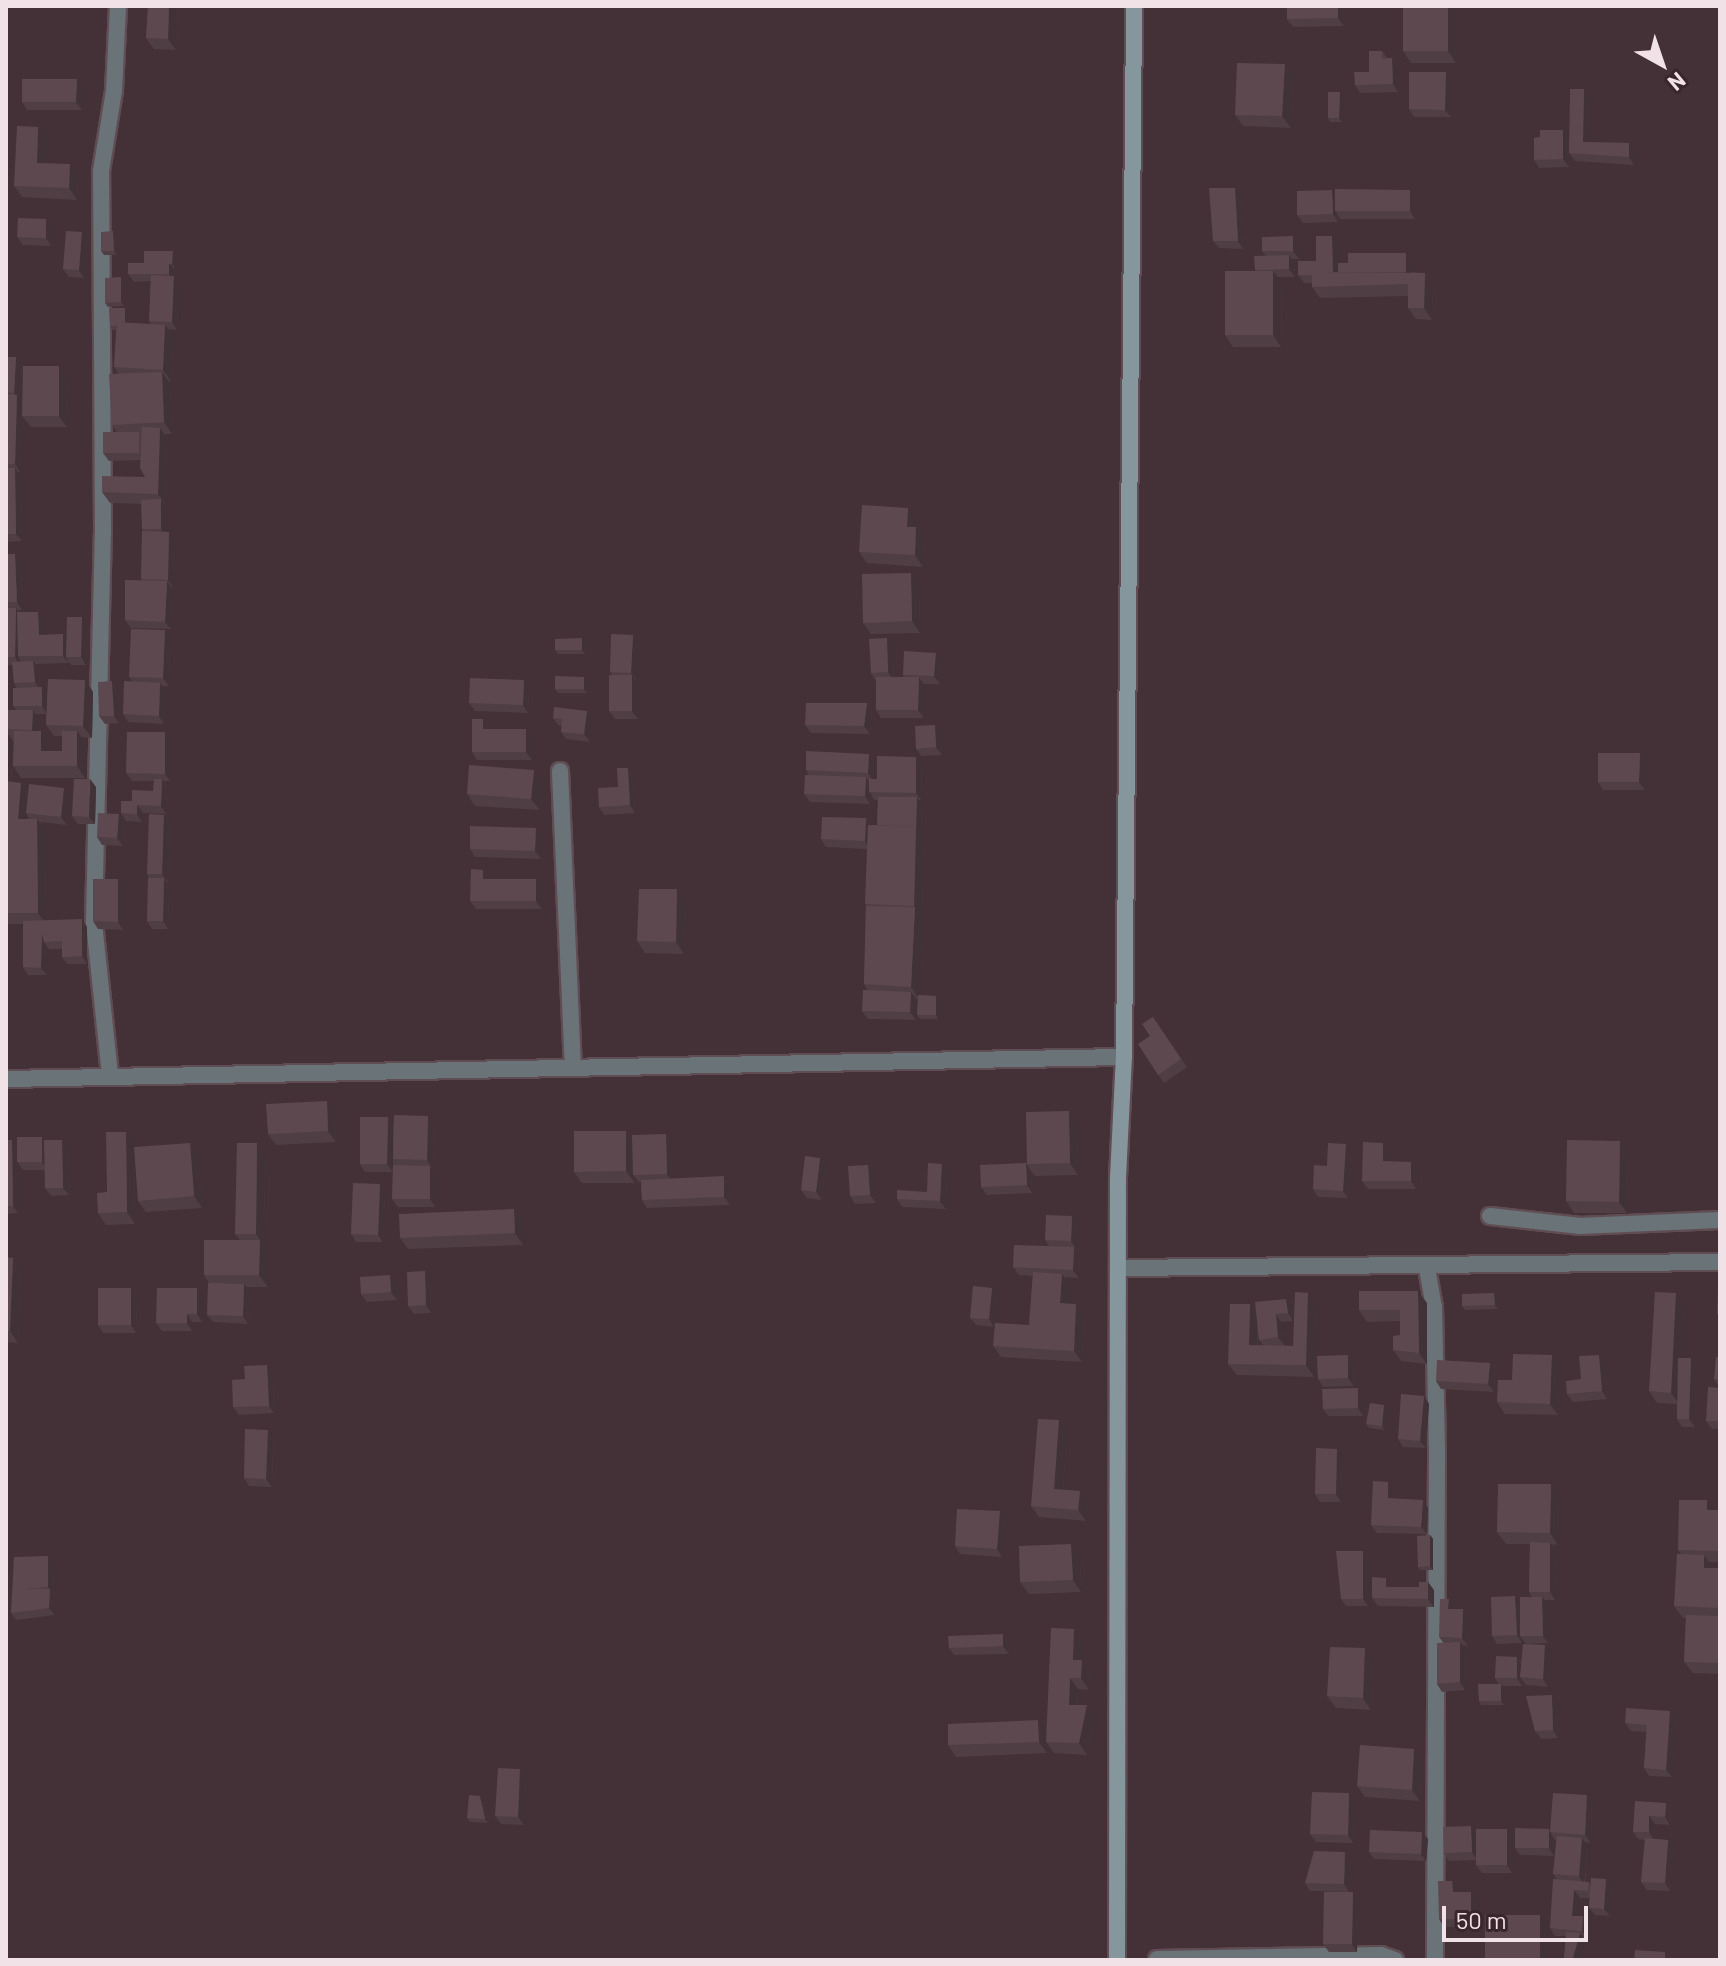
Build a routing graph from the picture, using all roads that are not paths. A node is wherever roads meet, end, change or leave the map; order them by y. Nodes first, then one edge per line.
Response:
1 (118, 6) edge
2 (1134, 6) edge
3 (560, 771) dead end
4 (1124, 1057) junction
5 (573, 1068) junction
6 (110, 1075) junction
7 (6, 1079) edge
8 (1490, 1216) dead end
9 (1720, 1220) edge
10 (1720, 1262) edge
11 (1118, 1268) junction
12 (1427, 1268) junction
13 (1157, 1959) edge
14 (1117, 1960) edge
15 (1395, 1960) edge
16 (1435, 1960) edge

1 - 6 street
2 - 4 street
3 - 5 street
4 - 5 street
4 - 11 street
5 - 6 street
6 - 7 street
8 - 9 street
10 - 12 street
11 - 12 street
11 - 14 street
12 - 16 street
13 - 15 street

